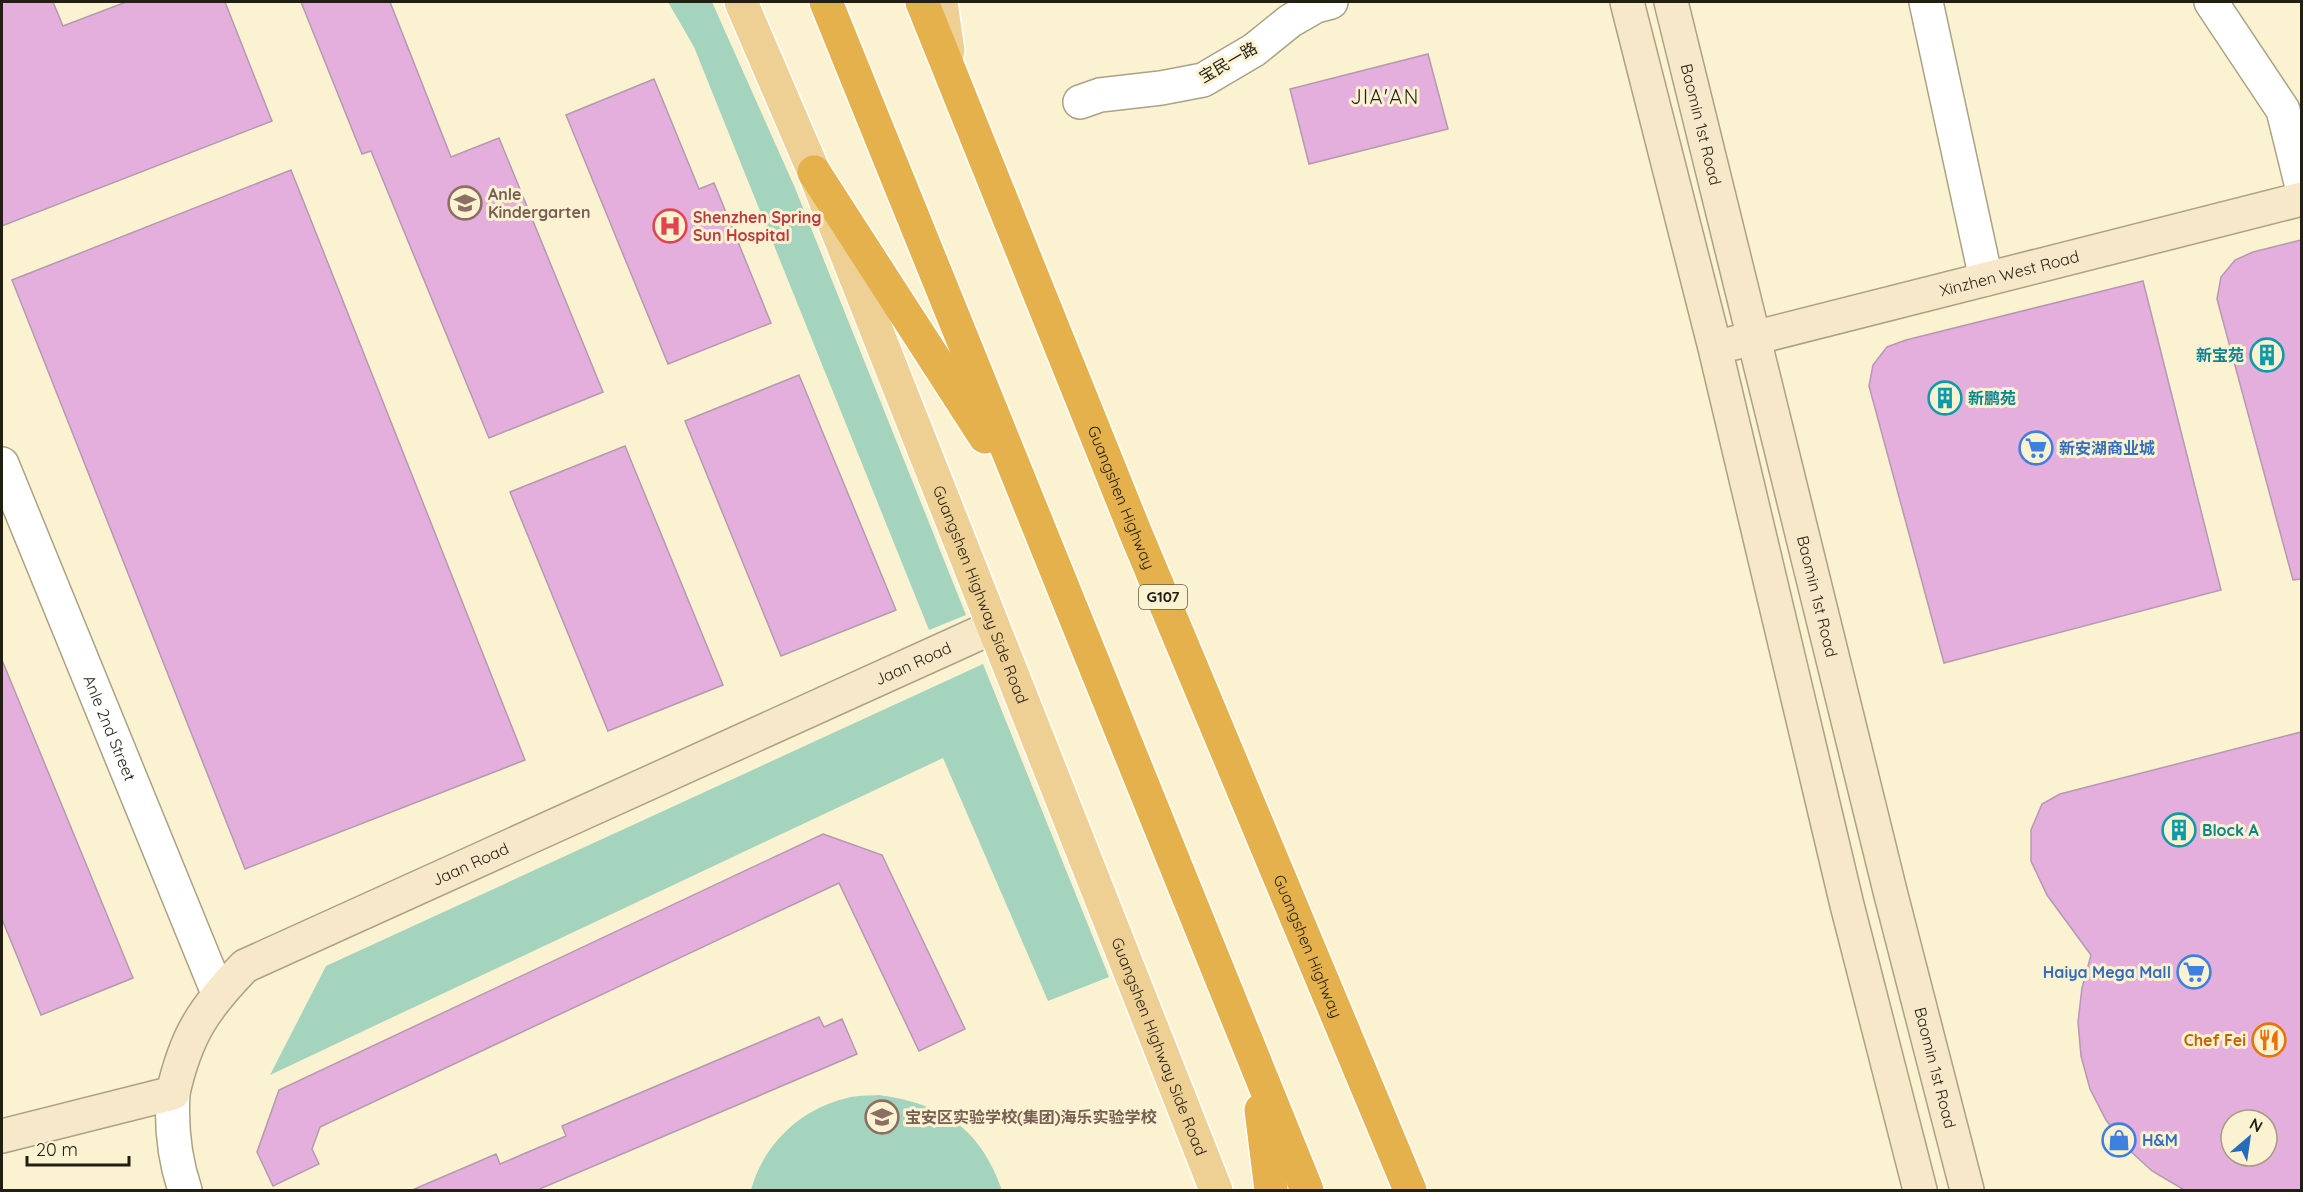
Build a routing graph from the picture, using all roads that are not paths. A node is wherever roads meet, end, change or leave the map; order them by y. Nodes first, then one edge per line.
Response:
1 (741, 2) edge
2 (826, 2) edge
3 (922, 2) edge
4 (941, 2) edge
5 (1330, 2) edge
6 (1627, 2) edge
7 (1671, 2) edge
8 (1926, 2) edge
9 (2211, 2) edge
10 (952, 76) junction
11 (1080, 102) dead end
12 (2292, 103) edge
13 (814, 172) junction
14 (2301, 187) edge
15 (2301, 199) edge
16 (1986, 279) junction
17 (1754, 338) junction
18 (1715, 348) junction
19 (2, 464) edge
20 (1026, 501) junction
21 (993, 627) junction
22 (218, 993) junction
23 (1255, 1066) junction
24 (173, 1093) junction
25 (2, 1136) edge
26 (185, 1191) edge
27 (1216, 1191) edge
28 (1271, 1191) edge
29 (1307, 1191) edge
30 (1410, 1191) edge
31 (1920, 1191) edge
32 (1967, 1191) edge

1 - 13 main road, Guangshen Highway Side Road
2 - 20 highway
3 - 10 highway, Guangshen Highway / G107
4 - 10 main road
5 - 11 street, 宝民一路
6 - 18 main road
7 - 17 main road, Baomin 1st Road
8 - 16 street
9 - 12 street
10 - 30 highway, Guangshen Highway / G107
12 - 14 street
13 - 20 highway
13 - 21 main road, Guangshen Highway Side Road
15 - 16 main road, Xinzhen West Road
16 - 17 main road, Xinzhen West Road
17 - 18 main road, Xinzhen West Road
17 - 32 main road, Baomin 1st Road
18 - 31 main road
19 - 22 street, Anle 2nd Street
20 - 23 highway
21 - 22 main road, Jaan Road
21 - 27 main road, Guangshen Highway Side Road
22 - 24 main road, Jaan Road
23 - 28 highway
23 - 29 highway
24 - 25 main road
24 - 26 street

